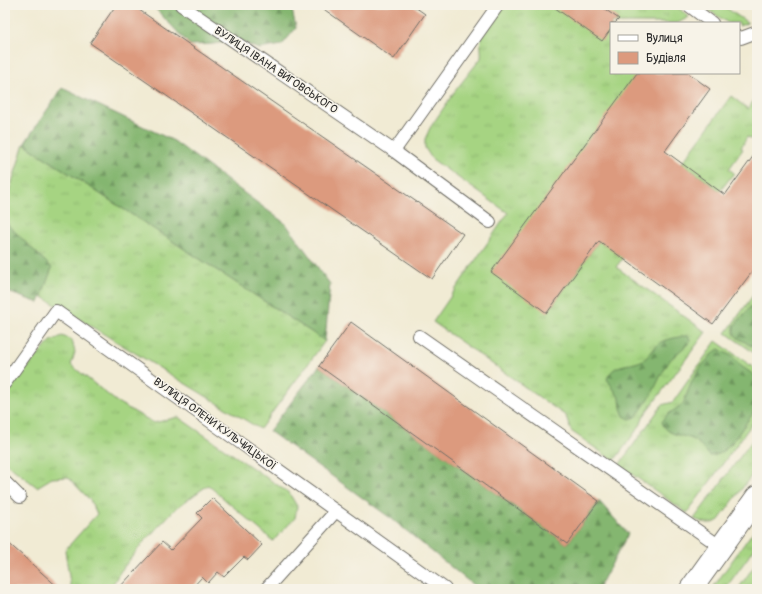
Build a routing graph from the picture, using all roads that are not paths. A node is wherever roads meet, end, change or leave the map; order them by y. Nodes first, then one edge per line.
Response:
1 (180, 5) edge
2 (498, 5) edge
3 (688, 5) edge
4 (711, 22) edge
5 (757, 32) edge
6 (740, 38) edge
7 (394, 151) junction
8 (490, 222) dead end
9 (419, 336) dead end
10 (5, 383) edge
11 (5, 482) edge
12 (20, 497) dead end
13 (757, 497) edge
14 (336, 511) junction
15 (721, 547) junction
16 (266, 589) edge
17 (445, 589) edge
18 (691, 589) edge

1 - 7 lane, ВУЛИЦЯ ІВАНА ВИГОВСЬКОГО
2 - 7 lane
3 - 4 lane
5 - 6 lane
7 - 8 lane, ВУЛИЦЯ ІВАНА ВИГОВСЬКОГО
9 - 15 lane
10 - 14 lane, ВУЛИЦЯ ОЛЕНИ КУЛЬЧИЦЬКОЇ
11 - 12 lane
13 - 15 street
14 - 16 lane
14 - 17 lane, ВУЛИЦЯ ОЛЕНИ КУЛЬЧИЦЬКОЇ
15 - 18 street

